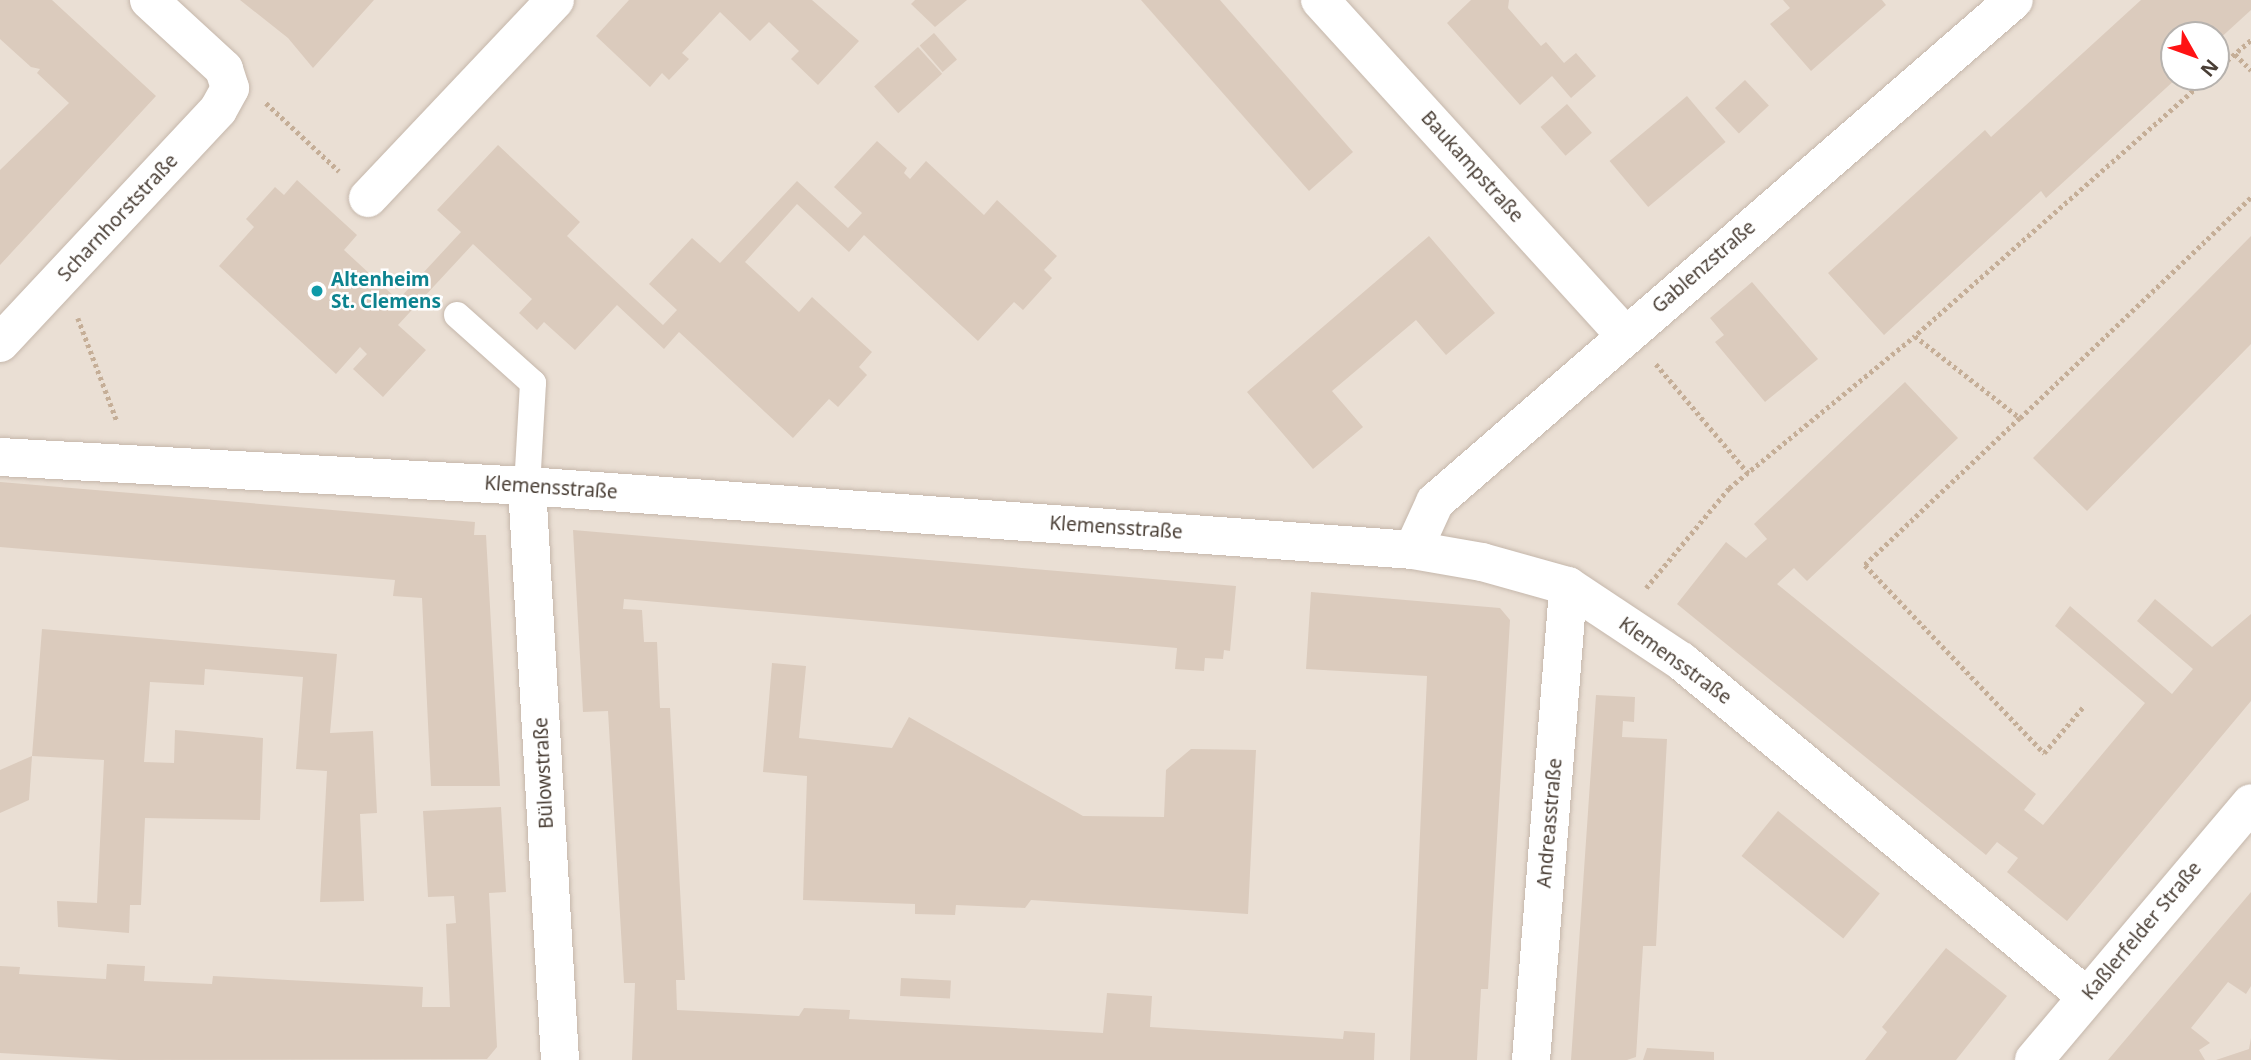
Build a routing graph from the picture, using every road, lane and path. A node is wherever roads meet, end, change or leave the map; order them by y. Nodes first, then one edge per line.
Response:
1 (149, 0) edge
2 (555, 0) edge
3 (1320, 0) edge
4 (2001, 4) edge
5 (2251, 40) edge
6 (2235, 54) junction
7 (2230, 58) edge
8 (2251, 70) edge
9 (230, 88) junction
10 (2192, 91) edge
11 (2251, 197) edge
12 (368, 198) joint
13 (63, 277) junction
14 (457, 315) dead end
15 (1625, 335) junction
16 (1915, 336) junction
17 (0, 343) edge
18 (2020, 418) junction
19 (0, 457) edge
20 (134, 464) junction
21 (1748, 473) junction
22 (527, 486) junction
23 (1413, 550) junction
24 (1569, 586) junction
25 (1620, 620) junction
26 (2084, 706) dead end
27 (2251, 803) edge
28 (2086, 996) junction
29 (560, 1060) edge
30 (1531, 1060) edge
31 (2034, 1060) edge

1 - 9 street
2 - 12 street
3 - 15 street, Baukampstraße
4 - 15 street, Gablenzstraße
5 - 6 path
6 - 7 path
6 - 8 path
9 - 12 path
9 - 13 street, Scharnhorststraße
10 - 16 path
11 - 18 path
13 - 17 street, Scharnhorststraße
13 - 20 path
14 - 22 lane
15 - 21 path
15 - 23 street, Gablenzstraße
16 - 18 path
16 - 21 path
18 - 26 path
19 - 20 street, Klemensstraße
20 - 22 street, Klemensstraße
21 - 25 path
22 - 23 street, Klemensstraße
22 - 29 street, Bülowstraße
23 - 24 street, Klemensstraße
24 - 25 street, Klemensstraße
24 - 30 street, Andreasstraße
25 - 28 street, Klemensstraße
27 - 28 street, Kaßlerfelder Straße
28 - 31 street, Kaßlerfelder Straße

